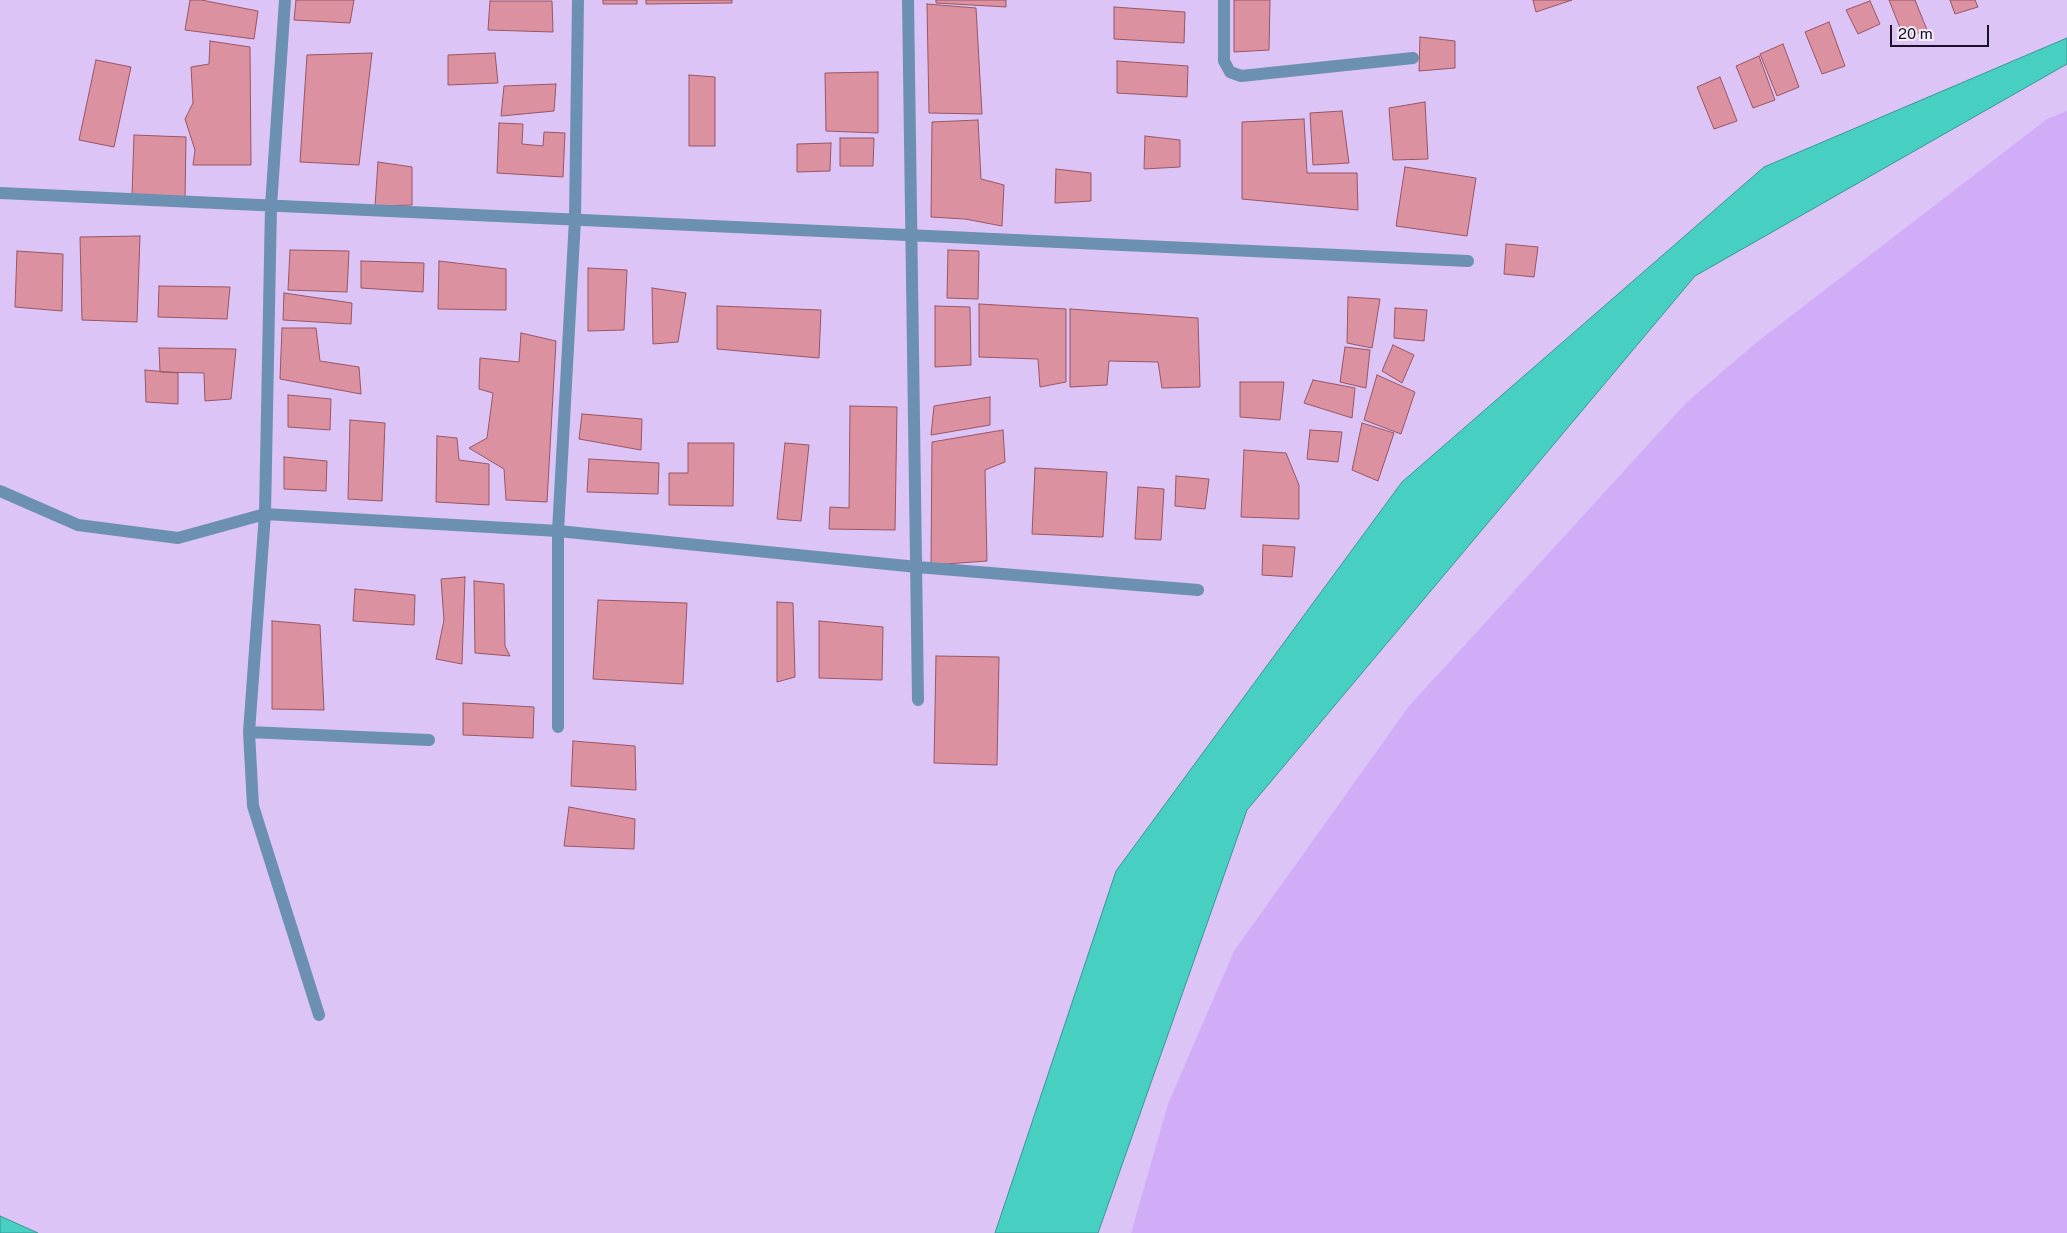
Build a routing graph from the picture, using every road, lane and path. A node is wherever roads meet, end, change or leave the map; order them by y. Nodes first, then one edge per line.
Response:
1 (285, 0) edge
2 (578, 0) edge
3 (908, 0) edge
4 (1224, 0) edge
5 (1413, 58) dead end
6 (0, 193) edge
7 (271, 206) junction
8 (575, 219) junction
9 (911, 236) junction
10 (1468, 261) dead end
11 (0, 491) edge
12 (265, 514) junction
13 (558, 531) junction
14 (917, 567) junction
15 (1198, 590) dead end
16 (918, 700) dead end
17 (558, 727) dead end
18 (249, 732) junction
19 (429, 740) dead end
20 (319, 1015) dead end

1 - 7 street
2 - 8 street
3 - 9 street
4 - 5 street
6 - 7 street
7 - 8 street
7 - 12 street
8 - 9 street
8 - 13 street
9 - 10 street
9 - 14 street
11 - 12 street
12 - 13 street
12 - 18 street
13 - 14 street
13 - 17 street
14 - 15 street
14 - 16 street
18 - 19 street
18 - 20 street

